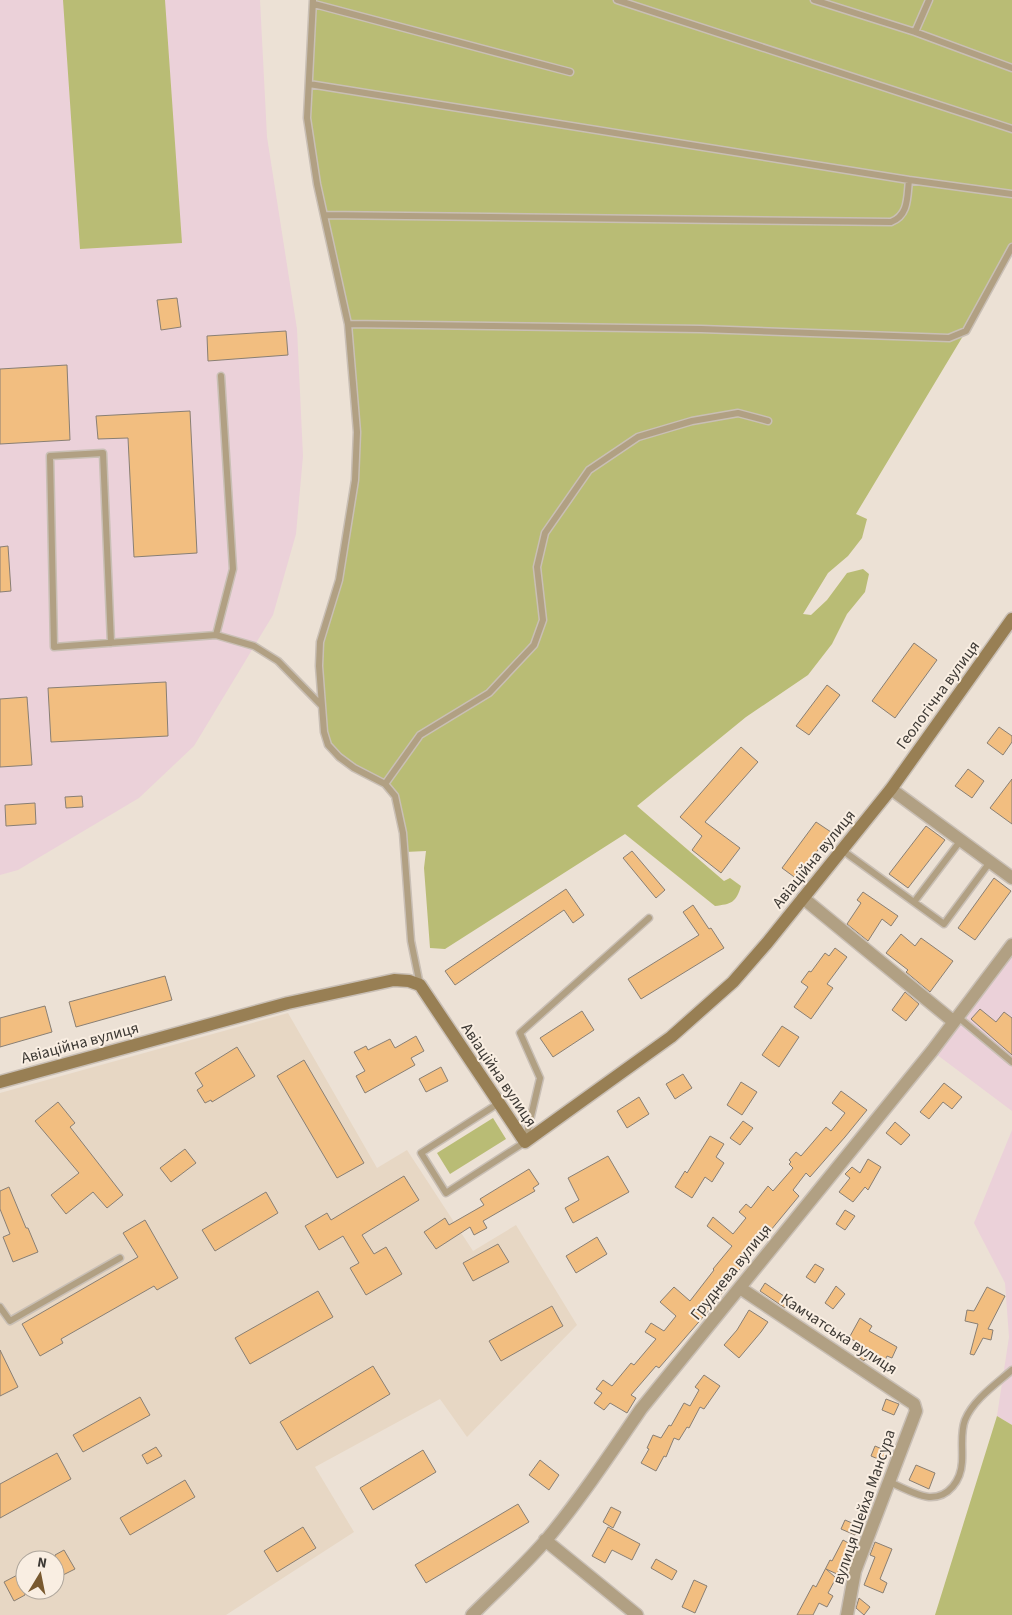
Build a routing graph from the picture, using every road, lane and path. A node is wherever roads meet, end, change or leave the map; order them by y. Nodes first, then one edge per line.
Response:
1 (617, 0) edge
2 (814, 0) edge
3 (929, 0) edge
4 (314, 2) edge
5 (915, 32) junction
6 (1012, 68) edge
7 (570, 72) dead end
8 (309, 84) junction
9 (1012, 129) edge
10 (910, 180) junction
11 (1012, 194) edge
12 (324, 215) junction
13 (1012, 247) edge
14 (348, 324) junction
15 (221, 376) dead end
16 (768, 421) dead end
17 (1012, 620) edge
18 (216, 635) junction
19 (112, 643) junction
20 (321, 705) junction
21 (385, 784) junction
22 (890, 788) junction
23 (960, 840) junction
24 (842, 850) junction
25 (990, 862) junction
26 (1012, 878) edge
27 (803, 898) junction
28 (914, 902) junction
29 (649, 918) dead end
30 (1012, 945) edge
31 (420, 985) junction
32 (956, 1020) junction
33 (1012, 1062) edge
34 (0, 1082) edge
35 (499, 1104) junction
36 (525, 1142) junction
37 (120, 1258) dead end
38 (740, 1288) junction
39 (0, 1307) edge
40 (1012, 1370) edge
41 (916, 1411) joint
42 (890, 1482) junction
43 (545, 1540) junction
44 (472, 1615) edge
45 (637, 1615) edge
46 (847, 1615) edge

1 - 9 lane
2 - 5 lane
3 - 5 lane
4 - 7 lane
4 - 8 lane
5 - 6 lane
8 - 10 lane
8 - 12 lane
10 - 11 lane
10 - 12 lane
12 - 14 lane
13 - 14 lane
14 - 20 lane
15 - 18 lane
16 - 21 lane
17 - 22 street, Геологічна вулиця
18 - 19 lane
18 - 20 lane
19 - 19 lane
20 - 21 lane
21 - 31 lane
22 - 23 street
22 - 24 street, Авіаційна вулиця
23 - 25 street
23 - 28 lane
24 - 27 street, Авіаційна вулиця
24 - 28 lane
25 - 26 street
25 - 28 lane
27 - 32 street
27 - 36 street, Авіаційна вулиця
29 - 36 lane
30 - 32 street, Груднева вулиця
31 - 34 street, Авіаційна вулиця
31 - 35 street, Авіаційна вулиця
32 - 33 lane
32 - 38 street, Груднева вулиця
35 - 36 street, Авіаційна вулиця
35 - 36 lane
37 - 39 lane
38 - 41 street, Камчатська вулиця
38 - 43 street, Груднева вулиця
40 - 42 lane
41 - 42 street, вулиця Шейха Мансура
42 - 46 street, вулиця Шейха Мансура
43 - 44 street, Груднева вулиця
43 - 45 street

